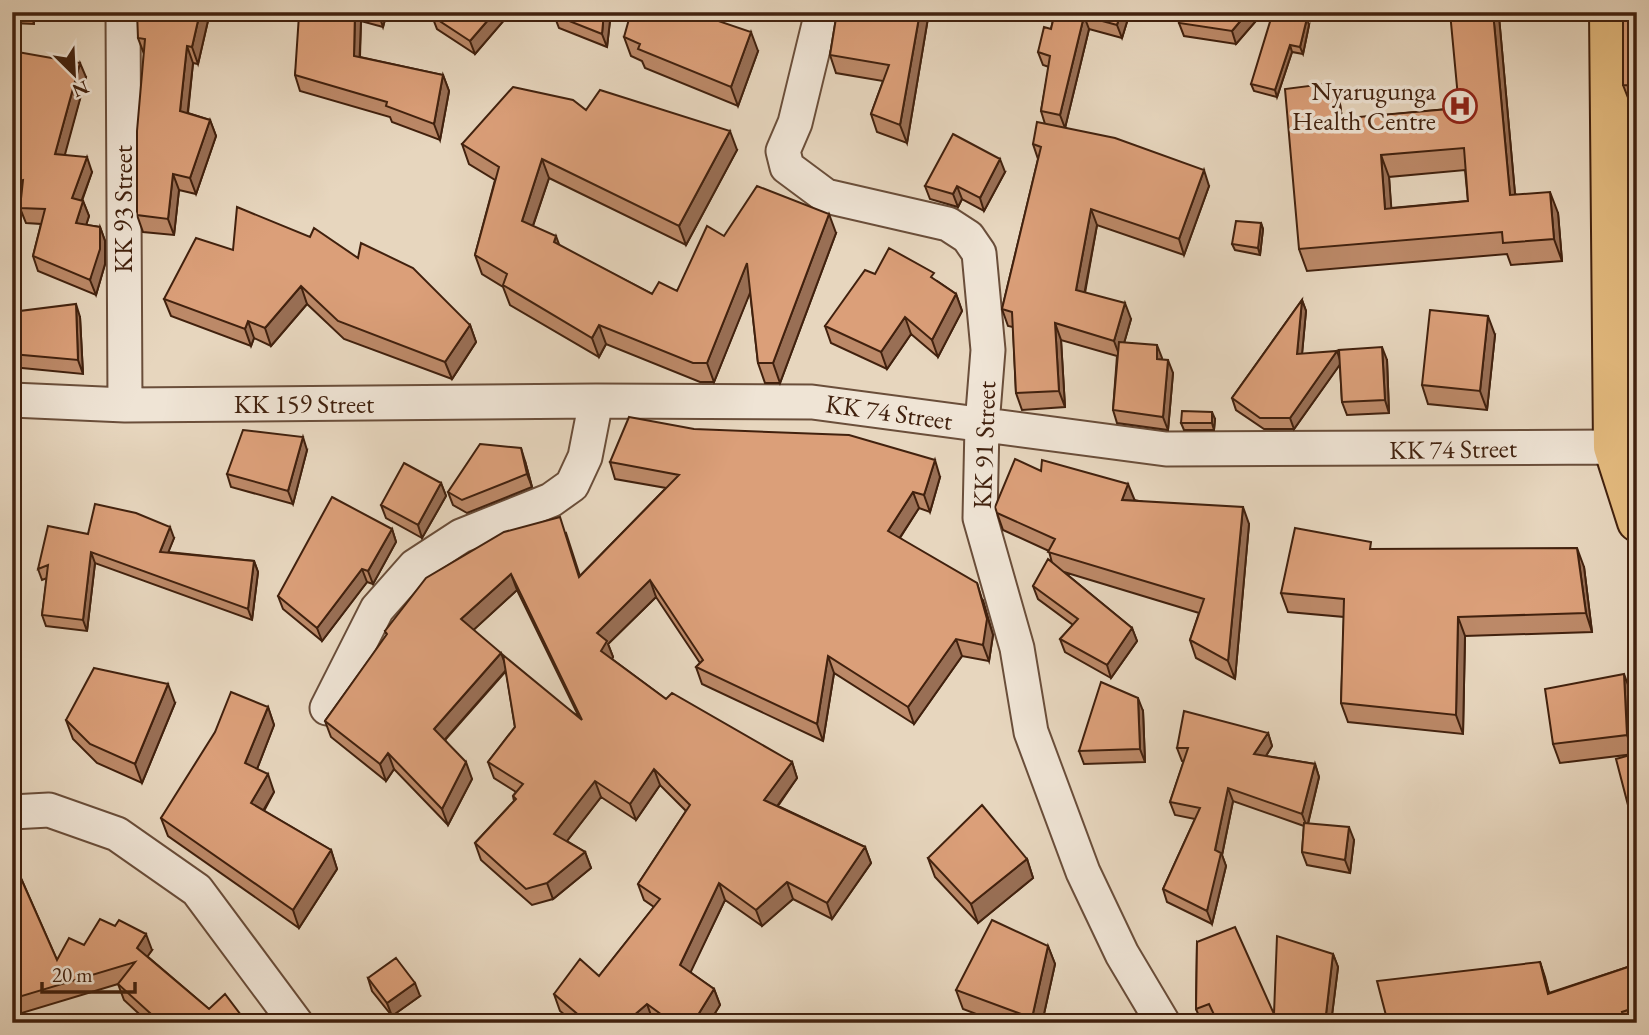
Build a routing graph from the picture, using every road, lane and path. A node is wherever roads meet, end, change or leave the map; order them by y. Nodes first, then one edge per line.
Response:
1 (123, 12) edge
2 (822, 12) edge
3 (1609, 12) edge
4 (12, 400) edge
5 (596, 401) junction
6 (125, 405) junction
7 (982, 425) junction
8 (1625, 449) edge
9 (1637, 522) edge
10 (327, 708) dead end
11 (12, 812) edge
12 (296, 1023) edge
13 (1163, 1023) edge

1 - 6 street, KK 93 Street
2 - 7 street, KK 91 Street
3 - 8 main road
4 - 6 street, KK 159 Street
5 - 6 street, KK 159 Street
5 - 7 street, KK 74 Street
5 - 10 street
7 - 8 street, KK 74 Street
7 - 13 street, KK 91 Street
8 - 9 main road
11 - 12 street

